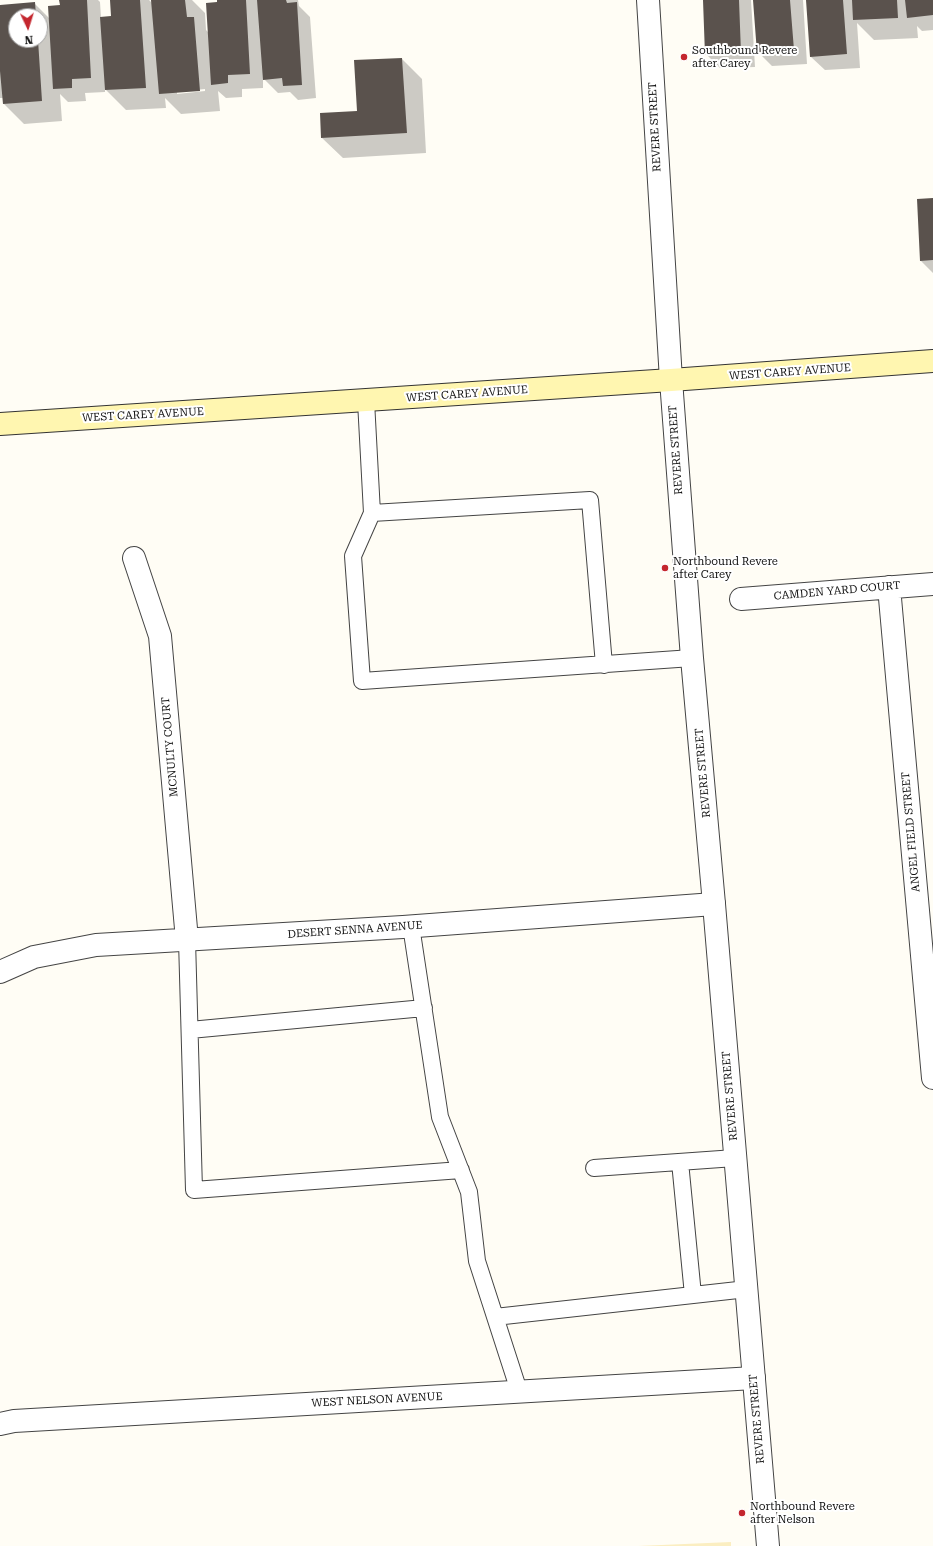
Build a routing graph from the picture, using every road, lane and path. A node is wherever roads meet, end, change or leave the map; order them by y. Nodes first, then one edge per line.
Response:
1 (648, 0) edge
2 (933, 361) edge
3 (671, 380) junction
4 (366, 401) junction
5 (0, 424) edge
6 (372, 513) junction
7 (134, 558) dead end
8 (933, 584) edge
9 (889, 587) junction
10 (741, 599) dead end
11 (692, 658) junction
12 (604, 665) junction
13 (714, 904) junction
14 (926, 913) edge
15 (411, 926) junction
16 (187, 940) junction
17 (0, 972) edge
18 (424, 1008) junction
19 (190, 1030) junction
20 (933, 1078) edge
21 (735, 1158) junction
22 (680, 1162) junction
23 (594, 1168) dead end
24 (461, 1170) junction
25 (747, 1289) junction
26 (693, 1296) junction
27 (495, 1317) junction
28 (754, 1378) junction
29 (519, 1392) junction
30 (0, 1424) edge
31 (768, 1546) edge

1 - 3 street, REVERE STREET
2 - 3 main road, WEST CAREY AVENUE
3 - 4 main road, WEST CAREY AVENUE
3 - 11 street, REVERE STREET
4 - 5 main road, WEST CAREY AVENUE
4 - 6 lane
6 - 12 lane
6 - 12 lane
7 - 16 street, MCNULTY COURT
8 - 9 street, CAMDEN YARD COURT
9 - 10 street, CAMDEN YARD COURT
9 - 14 street, ANGEL FIELD STREET
11 - 12 lane
11 - 13 street, REVERE STREET
13 - 15 street, DESERT SENNA AVENUE
13 - 21 street, REVERE STREET
14 - 20 street, ANGEL FIELD STREET
15 - 16 street, DESERT SENNA AVENUE
15 - 18 lane
16 - 17 street, DESERT SENNA AVENUE
16 - 19 lane
18 - 19 lane
18 - 24 lane
19 - 24 lane
21 - 22 lane
21 - 25 street, REVERE STREET
22 - 23 lane
22 - 26 lane
24 - 27 lane
25 - 26 lane
25 - 28 street, REVERE STREET
26 - 27 lane
27 - 29 lane
28 - 29 street, WEST NELSON AVENUE
28 - 31 street, REVERE STREET
29 - 30 street, WEST NELSON AVENUE

